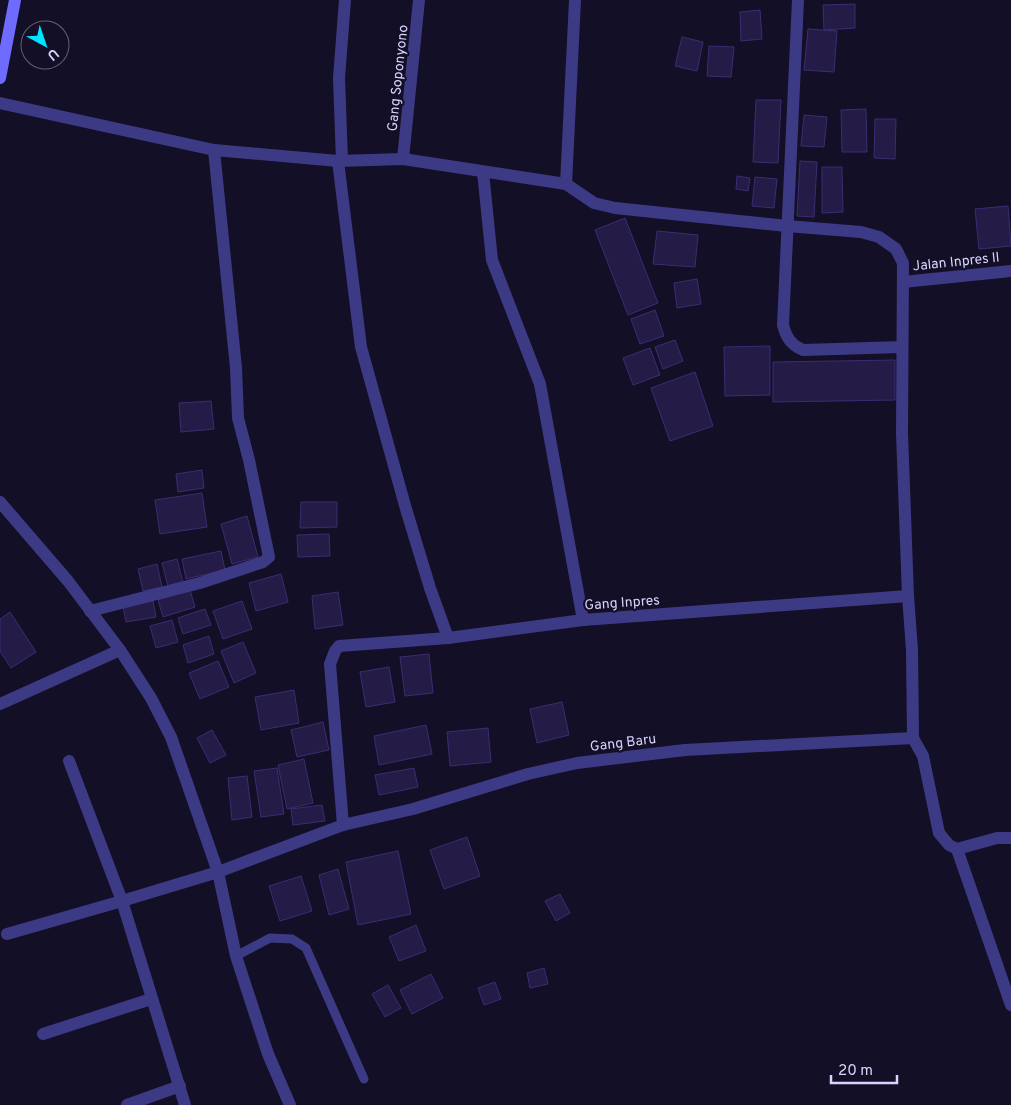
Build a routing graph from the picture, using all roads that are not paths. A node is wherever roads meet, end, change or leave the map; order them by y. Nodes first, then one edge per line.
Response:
1 (16, 0) edge
2 (346, 0) edge
3 (419, 0) edge
4 (574, 0) edge
5 (798, 0) edge
6 (0, 78) edge
7 (0, 103) edge
8 (214, 150) junction
9 (403, 159) junction
10 (340, 161) junction
11 (483, 172) junction
12 (566, 184) junction
13 (787, 226) junction
14 (1011, 271) edge
15 (903, 282) junction
16 (902, 348) junction
17 (0, 502) edge
18 (908, 596) junction
19 (90, 611) junction
20 (583, 620) junction
21 (448, 638) junction
22 (120, 650) junction
23 (0, 704) edge
24 (913, 738) junction
25 (69, 761) dead end
26 (343, 825) junction
27 (1011, 838) edge
28 (957, 849) junction
29 (218, 872) junction
30 (122, 902) junction
31 (7, 934) dead end
32 (236, 956) junction
33 (151, 999) junction
34 (1011, 1005) edge
35 (43, 1034) dead end
36 (364, 1078) dead end
37 (180, 1086) junction
38 (127, 1105) edge
39 (185, 1105) edge
40 (290, 1105) edge

1 - 6 street
2 - 10 street
3 - 9 street, Gang Soponyono
4 - 12 street
5 - 13 street
7 - 8 street
8 - 10 street
8 - 19 street
9 - 10 street
9 - 11 street
10 - 21 street
11 - 12 street
11 - 20 street
12 - 13 street
13 - 15 street
13 - 16 street
14 - 15 street, Jalan Inpres II
15 - 16 street
16 - 18 street
17 - 19 street
18 - 20 street, Gang Inpres
18 - 24 street
19 - 22 street
20 - 21 street, Gang Inpres
21 - 26 street, Gang Inpres
22 - 23 street
22 - 29 street
24 - 26 street, Gang Baru
24 - 28 street
25 - 30 street
26 - 29 street, Gang Baru
27 - 28 street
28 - 34 street
29 - 30 street, Gang Baru
29 - 32 street
30 - 31 street, Gang Baru
30 - 33 street
32 - 36 lane
32 - 40 street
33 - 35 street
33 - 37 street
37 - 38 street
37 - 39 street

